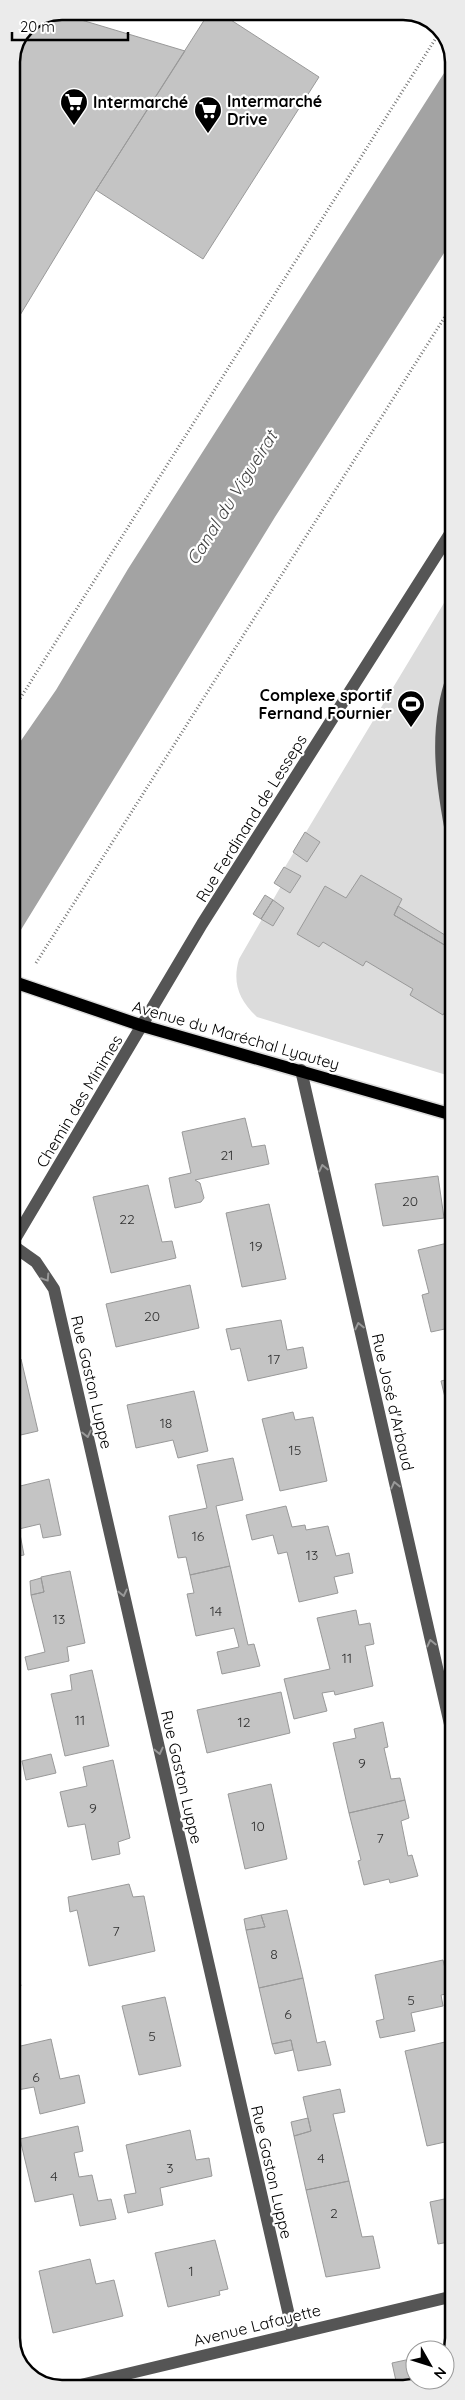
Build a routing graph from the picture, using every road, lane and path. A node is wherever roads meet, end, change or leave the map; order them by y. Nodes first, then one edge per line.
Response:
1 (436, 37) edge
2 (445, 316) edge
3 (445, 542) edge
4 (20, 699) edge
5 (445, 707) edge
6 (445, 801) edge
7 (20, 978) edge
8 (20, 984) edge
9 (143, 1026) junction
10 (301, 1070) junction
11 (445, 1112) edge
12 (20, 1231) edge
13 (20, 1250) edge
14 (445, 1702) edge
15 (445, 2298) edge
16 (292, 2333) junction
17 (101, 2380) edge

1 - 4 path
2 - 7 path
3 - 9 street, Rue Ferdinand de Lesseps
5 - 6 street
8 - 9 main road, Avenue du Maréchal Lyautey
9 - 10 main road, Avenue du Maréchal Lyautey
9 - 12 street, Chemin des Minimes
10 - 11 main road, Avenue du Maréchal Lyautey
14 -> 10 street, Rue José d'Arbaud
13 -> 16 street, Rue Gaston Luppe
15 - 16 street, Avenue Lafayette
16 - 17 street, Avenue Lafayette

